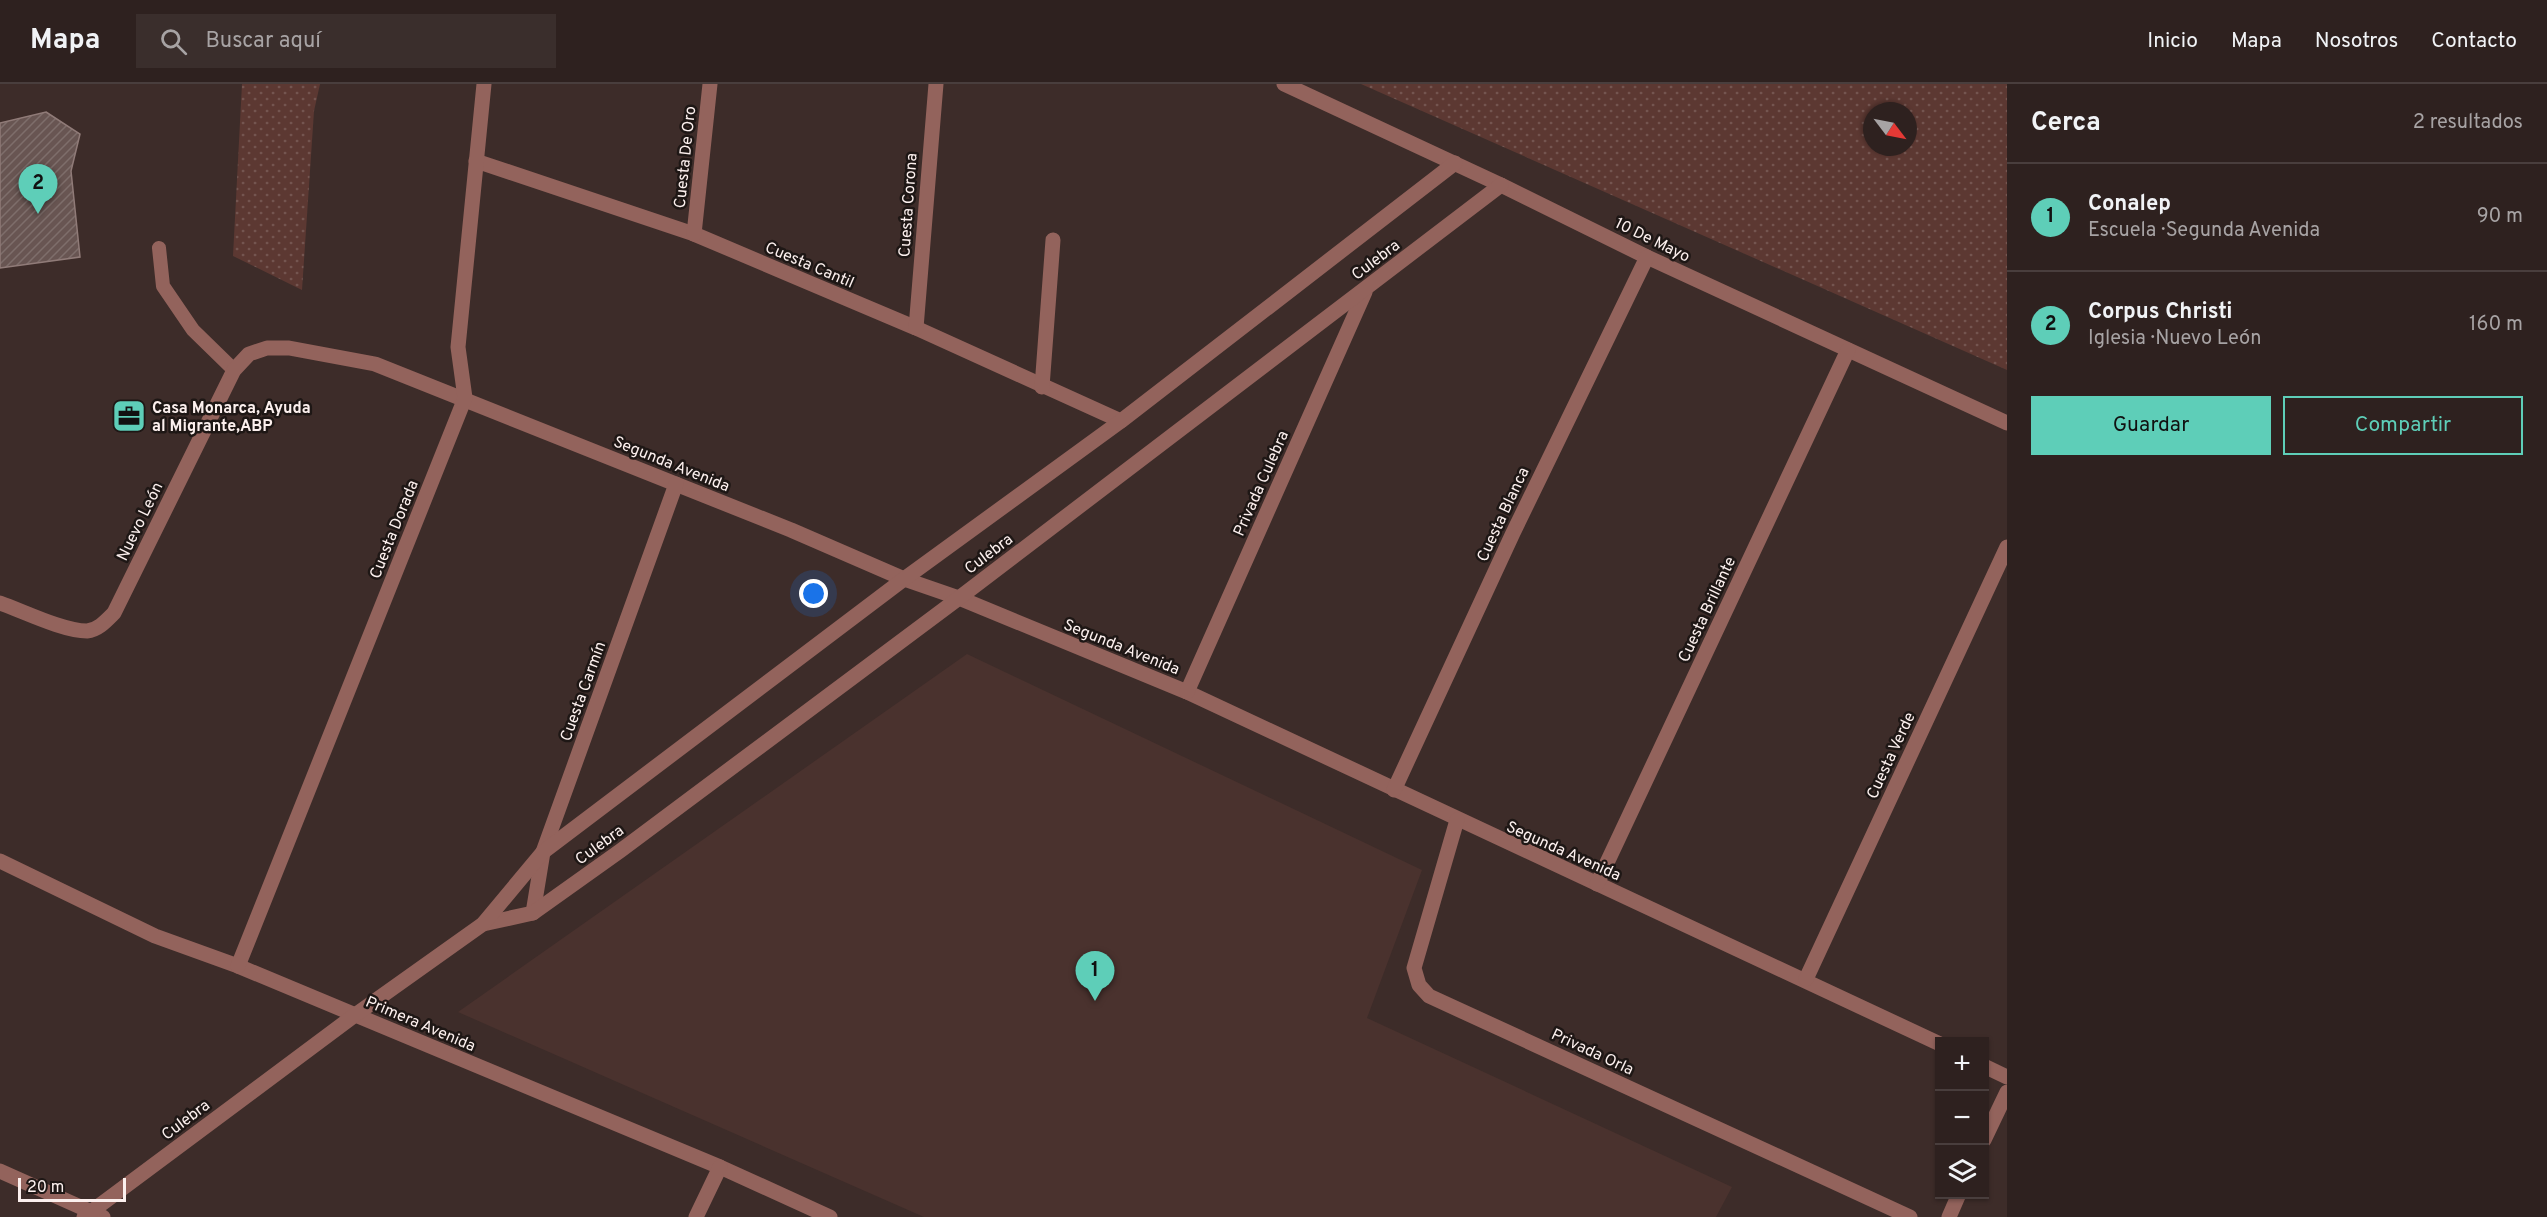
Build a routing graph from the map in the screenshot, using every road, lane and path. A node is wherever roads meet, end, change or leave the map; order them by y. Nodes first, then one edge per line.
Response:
1 (484, 84) edge
2 (710, 84) edge
3 (936, 84) edge
4 (1284, 84) edge
5 (476, 161) junction
6 (1455, 163) junction
7 (1501, 185) junction
8 (694, 234) junction
9 (1053, 240) dead end
10 (159, 248) dead end
11 (1647, 257) junction
12 (1366, 289) junction
13 (916, 328) junction
14 (267, 348) joint
15 (1848, 350) junction
16 (234, 370) junction
17 (1042, 387) junction
18 (465, 398) junction
19 (1121, 421) junction
20 (2007, 423) edge
21 (676, 484) junction
22 (2007, 547) edge
23 (904, 579) junction
24 (959, 598) junction
25 (0, 603) edge
26 (1187, 692) junction
27 (1394, 790) junction
28 (1456, 820) junction
29 (543, 852) junction
30 (0, 861) edge
31 (1597, 884) junction
32 (533, 913) junction
33 (483, 924) junction
34 (238, 966) junction
35 (1806, 979) junction
36 (355, 1015) junction
37 (1935, 1042) edge
38 (1989, 1068) edge
39 (2007, 1077) edge
40 (2007, 1092) edge
41 (1989, 1130) edge
42 (720, 1167) junction
43 (0, 1171) edge
44 (1957, 1199) edge
45 (92, 1215) edge
46 (696, 1217) edge
47 (830, 1217) edge
48 (1910, 1217) edge
49 (1949, 1217) edge

1 - 5 street, Cuesta Dorada
2 - 8 street, Cuesta De Oro
3 - 13 street, Cuesta Corona
4 - 6 street, 10 De Mayo
5 - 8 street, Cuesta Cantil
5 - 18 street, Cuesta Dorada
6 - 7 street, 10 De Mayo
6 - 19 street, Culebra
7 - 11 street, 10 De Mayo
7 - 12 street, Culebra
8 - 13 street, Cuesta Cantil
9 - 17 street
10 - 16 lane
11 - 15 street, 10 De Mayo
11 - 27 street, Cuesta Blanca
12 - 24 street, Culebra
12 - 26 street, Privada Culebra
13 - 17 street, Cuesta Cantil
14 - 16 street, Nuevo León
14 - 18 street, Segunda Avenida
15 - 20 street, 10 De Mayo
15 - 31 street, Cuesta Brillante
16 - 25 street, Nuevo León
17 - 19 street, Cuesta Cantil
18 - 21 street, Segunda Avenida
18 - 34 street, Cuesta Dorada
19 - 23 street, Culebra
21 - 23 street, Segunda Avenida
21 - 29 street, Cuesta Carmín
22 - 35 street, Cuesta Verde
23 - 24 street, Segunda Avenida
23 - 29 street, Culebra
24 - 26 street, Segunda Avenida
24 - 32 street, Culebra
26 - 27 street, Segunda Avenida
27 - 28 street, Segunda Avenida
28 - 31 street, Segunda Avenida
28 - 48 street, Privada Orla
29 - 32 street, Cuesta Carmín
29 - 33 street, Culebra
30 - 34 street, Primera Avenida
31 - 35 street, Segunda Avenida
32 - 33 street, Culebra
33 - 36 street, Culebra
34 - 36 street, Primera Avenida
35 - 37 street, Segunda Avenida
36 - 42 street, Primera Avenida
36 - 45 street, Culebra
38 - 39 street
40 - 41 street
42 - 46 street
42 - 47 street, Primera Avenida
43 - 45 street
44 - 49 street

